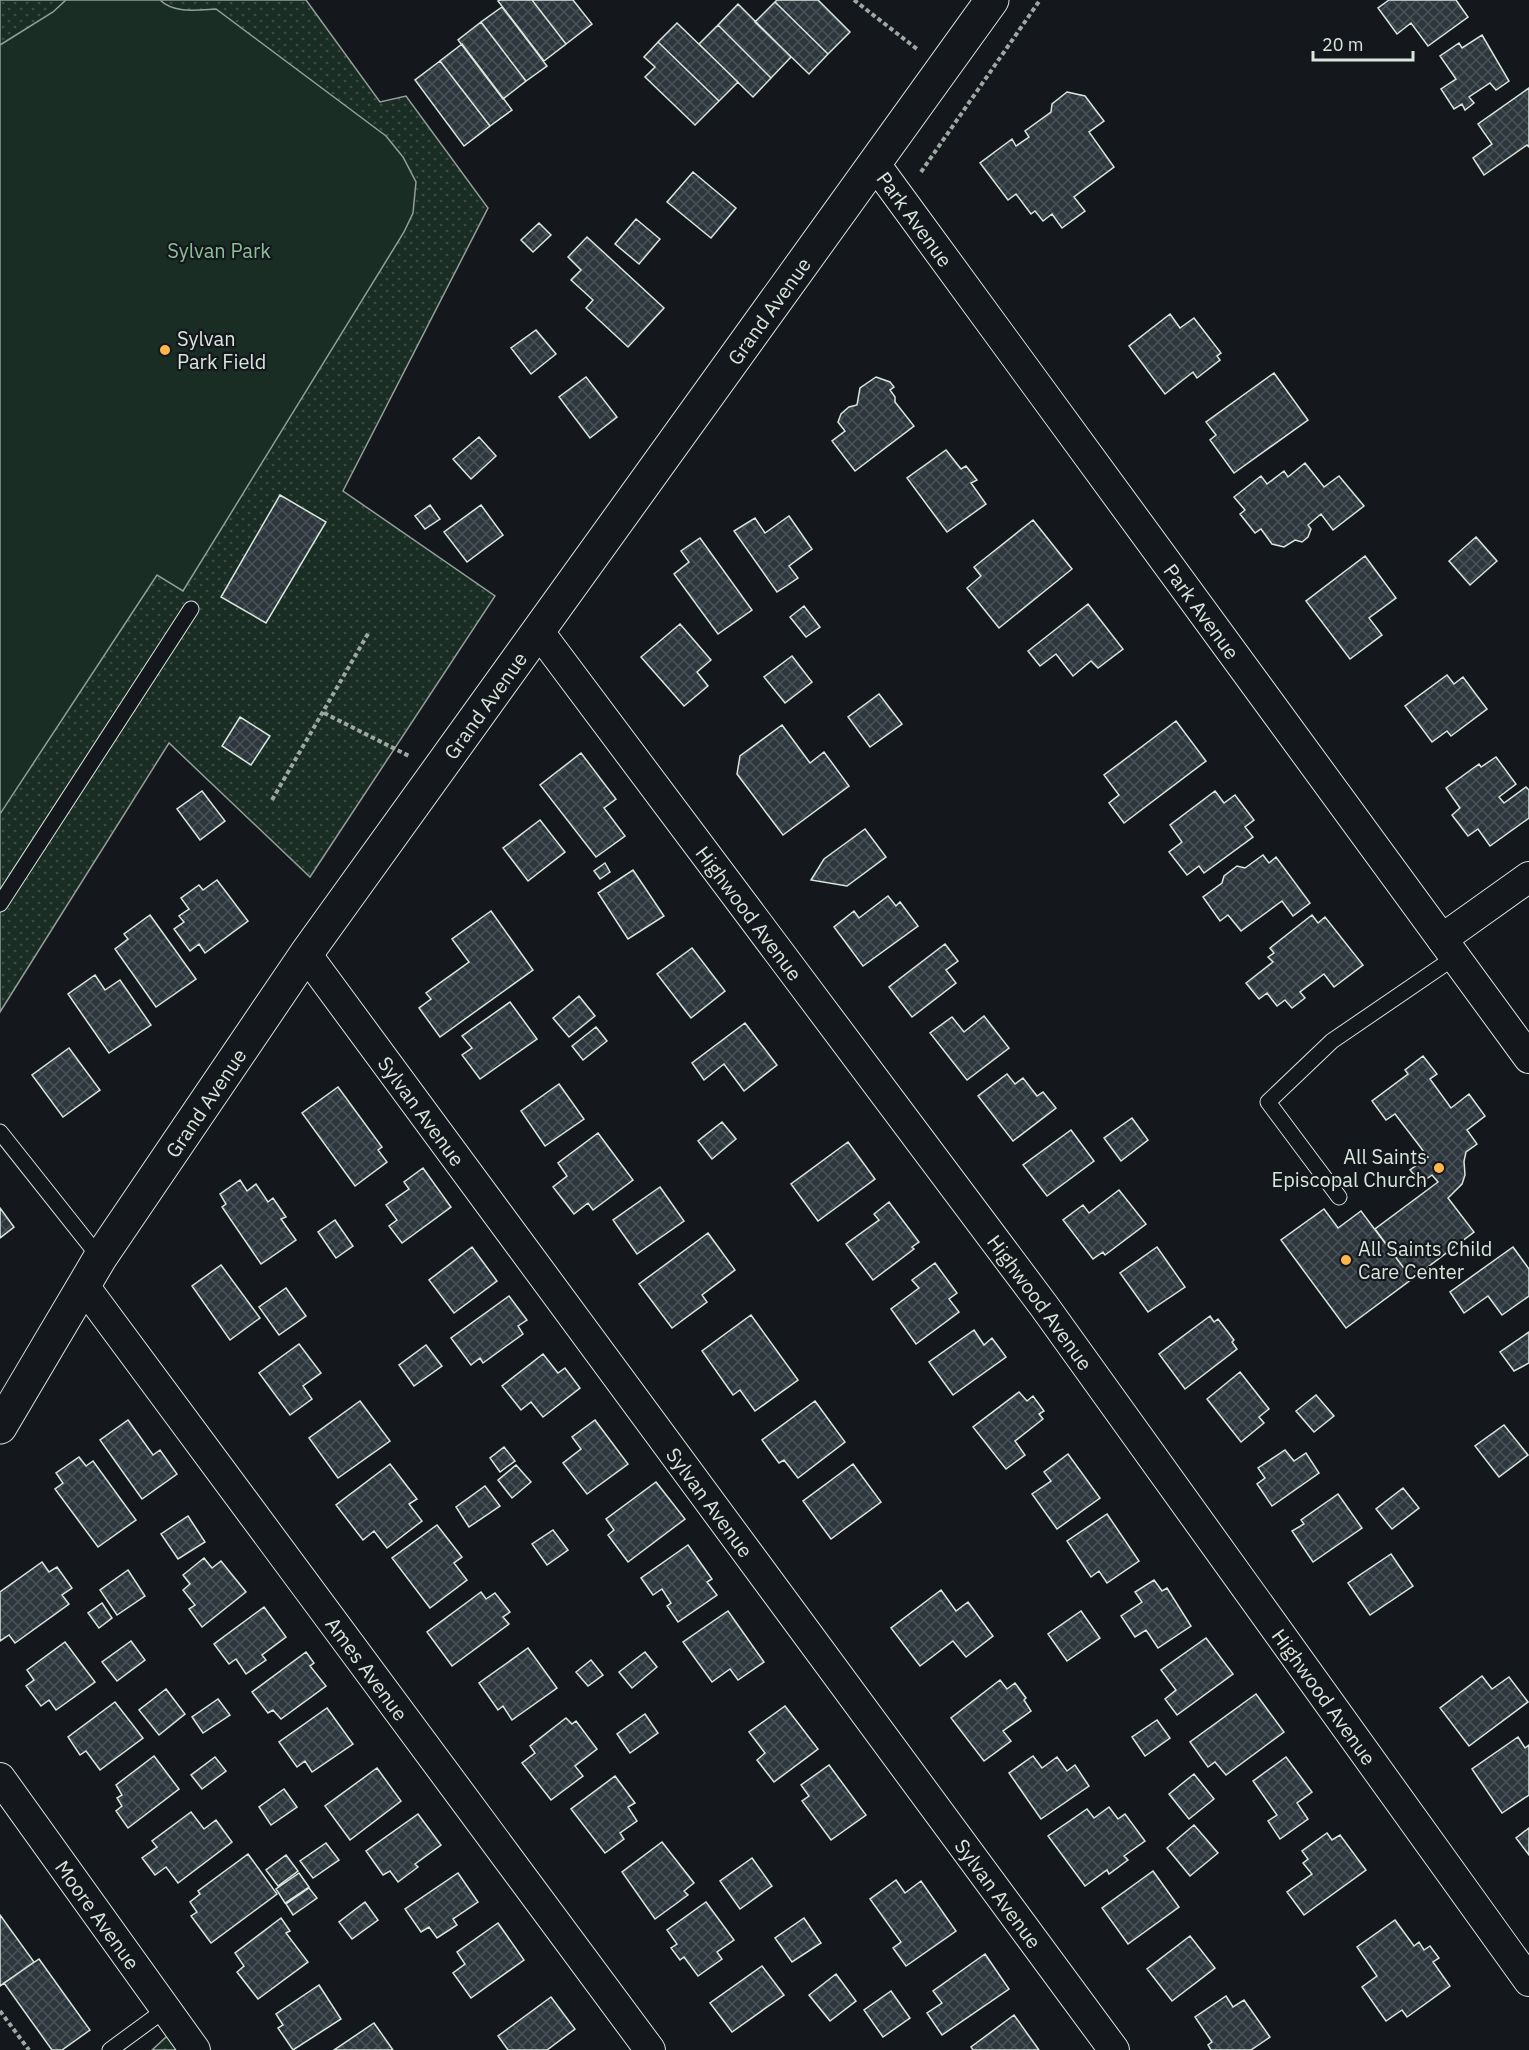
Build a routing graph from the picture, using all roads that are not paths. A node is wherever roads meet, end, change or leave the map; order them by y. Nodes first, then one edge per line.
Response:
1 (992, 0) edge
2 (875, 164) junction
3 (191, 609) dead end
4 (539, 632) junction
5 (1529, 876) edge
6 (0, 904) edge
7 (1449, 948) junction
8 (306, 954) junction
9 (1529, 1058) edge
10 (0, 1132) edge
11 (1340, 1197) dead end
12 (100, 1258) junction
13 (84, 1286) junction
14 (0, 1427) edge
15 (0, 1778) edge
16 (1529, 1981) edge
17 (166, 2009) junction
18 (110, 2050) edge
19 (195, 2050) edge
20 (650, 2050) edge
21 (1114, 2050) edge

1 - 2 main road, Grand Avenue
2 - 4 main road, Grand Avenue
2 - 7 street, Park Avenue
3 - 6 lane
4 - 8 main road, Grand Avenue
4 - 16 street, Highwood Avenue
5 - 7 street
7 - 9 street, Park Avenue
7 - 11 lane
8 - 12 main road, Grand Avenue
8 - 21 street, Sylvan Avenue
10 - 12 lane
12 - 13 main road, Grand Avenue
13 - 14 main road, Grand Avenue
13 - 20 street, Ames Avenue
15 - 17 street, Moore Avenue
17 - 18 lane
17 - 19 street, Moore Avenue

